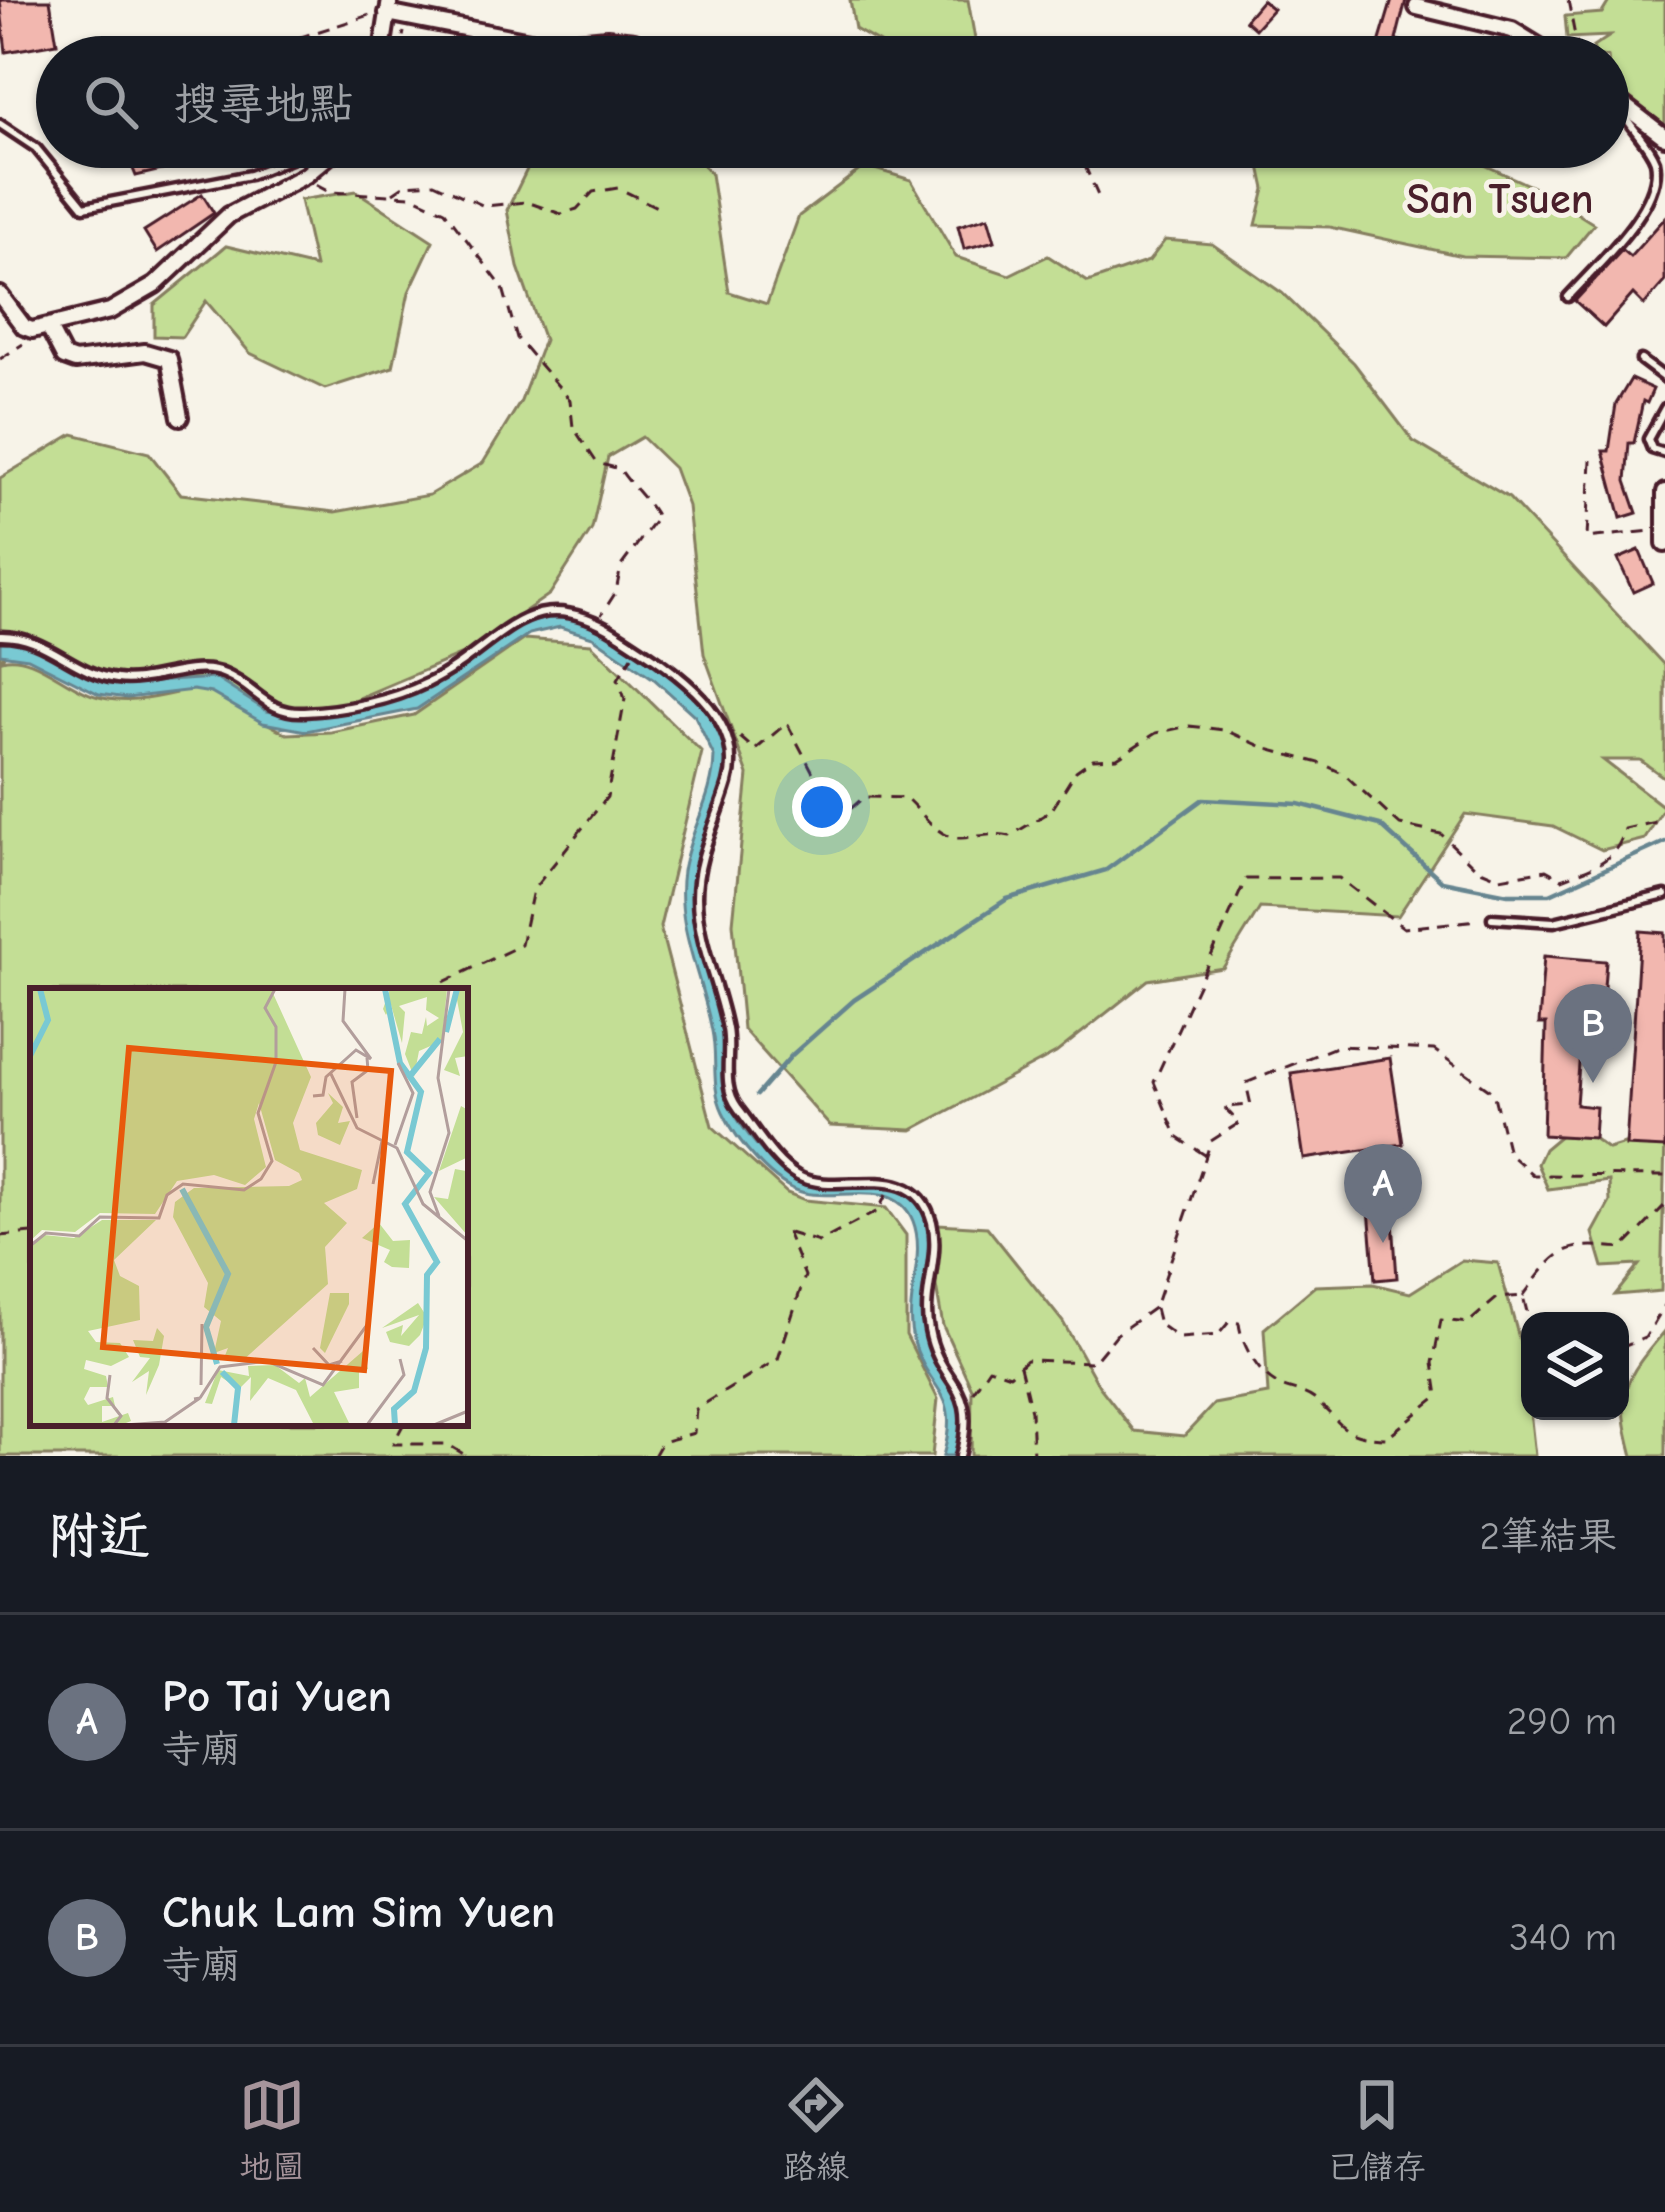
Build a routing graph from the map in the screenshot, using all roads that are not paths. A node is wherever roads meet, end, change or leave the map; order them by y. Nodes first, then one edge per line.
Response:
1 (1417, 7) dead end
2 (386, 8) edge
3 (510, 36) edge
4 (1524, 36) edge
5 (1629, 108) edge
6 (0, 124) edge
7 (1629, 125) edge
8 (1665, 136) edge
9 (36, 148) edge
10 (52, 168) edge
11 (268, 168) edge
12 (314, 168) edge
13 (0, 296) edge
14 (1568, 297) dead end
15 (5, 313) edge
16 (49, 328) junction
17 (1642, 360) dead end
18 (1665, 377) edge
19 (1665, 408) edge
20 (180, 417) dead end
21 (1665, 453) edge
22 (1665, 492) edge
23 (1664, 537) edge
24 (0, 636) edge
25 (1665, 895) edge
26 (1492, 918) road end
27 (960, 1456) edge

1 - 4 street
2 - 3 street
5 - 8 street
6 - 9 lane
7 - 14 lane
10 - 11 lane
12 - 16 street
13 - 15 street
15 - 16 street
16 - 20 street
17 - 18 lane
19 - 21 lane
22 - 23 street
24 - 27 lane
25 - 26 lane

